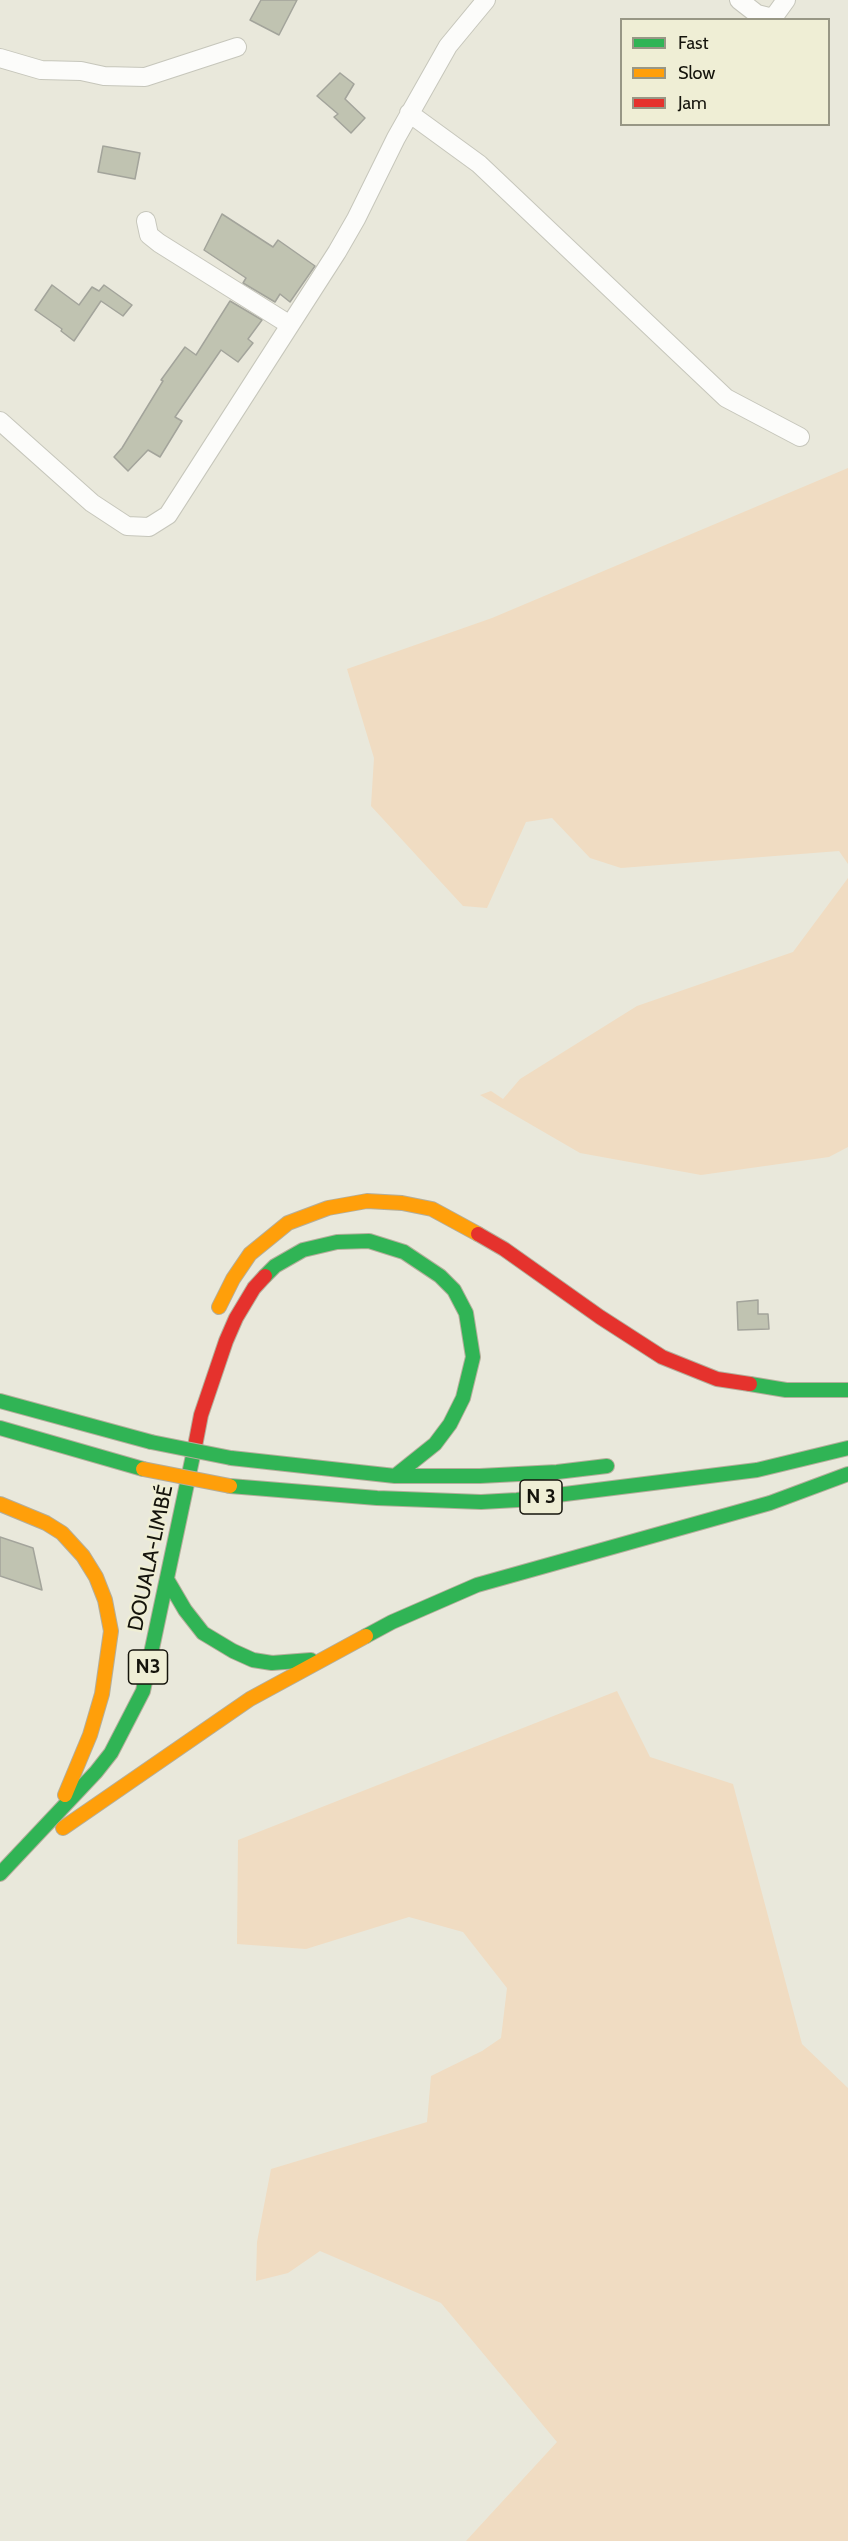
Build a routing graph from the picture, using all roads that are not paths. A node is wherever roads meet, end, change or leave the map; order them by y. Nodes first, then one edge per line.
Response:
1 (486, 0) edge
2 (739, 0) edge
3 (786, 0) edge
4 (237, 47) dead end
5 (0, 58) edge
6 (409, 113) junction
7 (146, 221) dead end
8 (290, 325) junction
9 (0, 421) edge
10 (800, 437) dead end
11 (215, 1319) dead end
12 (203, 1364) dead end
13 (848, 1390) edge
14 (0, 1401) edge
15 (201, 1415) junction
16 (0, 1428) edge
17 (848, 1448) edge
18 (626, 1464) dead end
19 (848, 1474) edge
20 (395, 1476) junction
21 (0, 1504) edge
22 (168, 1581) junction
23 (321, 1659) junction
24 (57, 1815) junction
25 (5, 1869) edge

1 - 6 street
2 - 3 street
4 - 5 street
6 - 8 street
6 - 10 street
7 - 8 street
8 - 9 street
11 - 13 highway
12 - 15 highway
14 - 20 highway, N 3, bridge
15 - 20 highway
15 - 22 highway, DOUALA-LIMBÉ / N3
16 - 17 highway, N 3, bridge
18 - 20 highway, N 3
19 - 23 highway
21 - 24 highway
22 - 23 highway
22 - 24 highway, DOUALA-LIMBÉ / N3
23 - 25 highway
24 - 25 highway, DOUALA-LIMBÉ / N3

